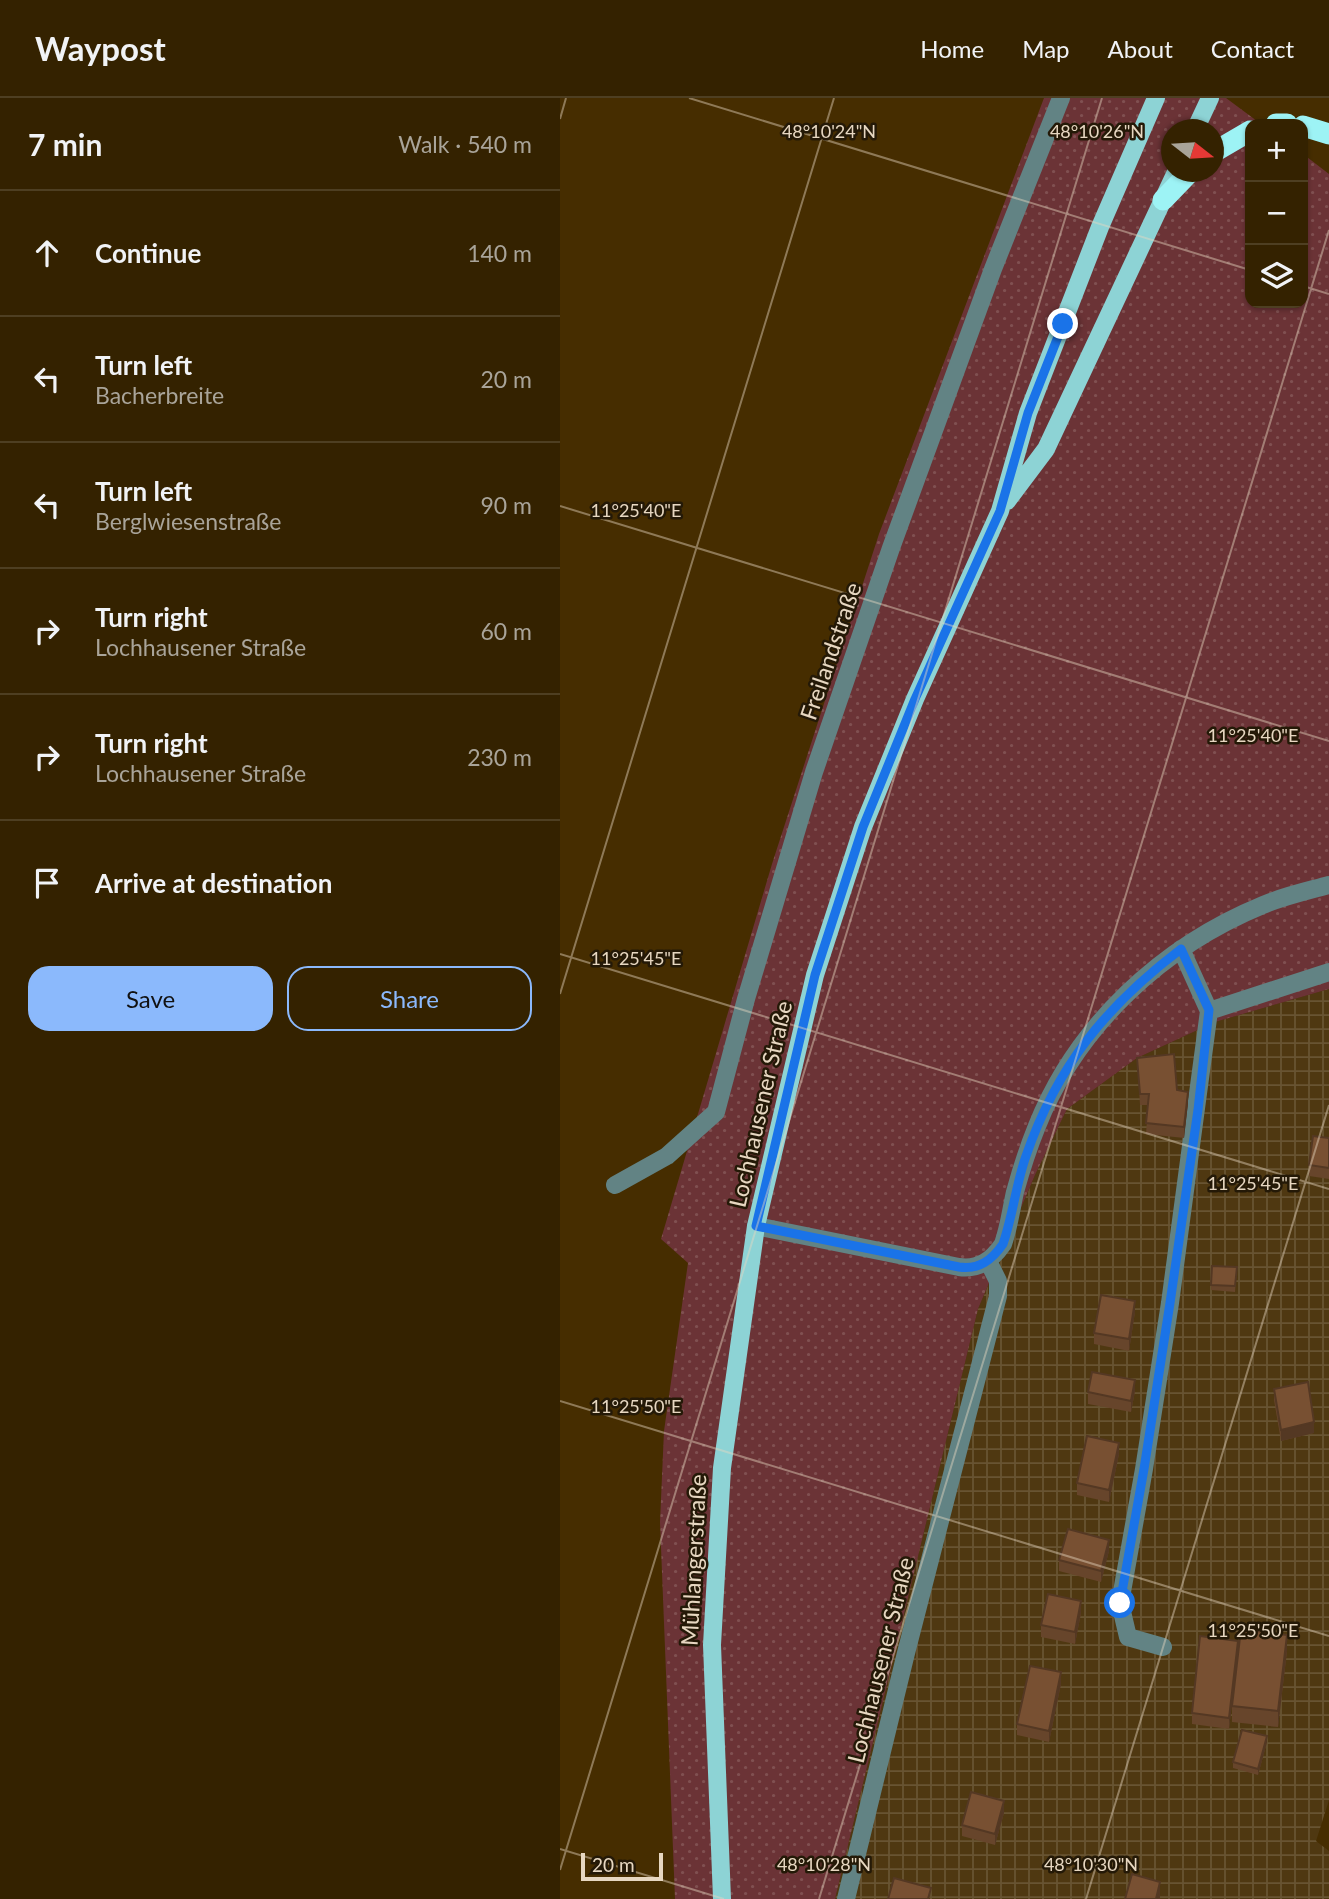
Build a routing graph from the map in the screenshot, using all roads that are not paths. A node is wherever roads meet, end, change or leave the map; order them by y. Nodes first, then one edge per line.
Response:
1 (1061, 98) edge
2 (1156, 98) edge
3 (1210, 98) edge
4 (1200, 119) edge
5 (1308, 128) edge
6 (1245, 134) edge
7 (1329, 134) edge
8 (1224, 146) edge
9 (1171, 182) edge
10 (1180, 182) edge
11 (1163, 200) junction
12 (1000, 511) junction
13 (1329, 885) edge
14 (1181, 949) junction
15 (1329, 972) edge
16 (1209, 1010) junction
17 (615, 1185) dead end
18 (756, 1226) junction
19 (988, 1261) junction
20 (1163, 1647) dead end
21 (722, 1899) edge
22 (846, 1899) edge

1 - 17 street, Freilandstraße
2 - 12 main road, Lochhausener Straße
3 - 4 main road
5 - 7 highway
6 - 8 highway
9 - 11 main road, Lochhausener Straße
10 - 11 highway
11 - 12 main road, Lochhausener Straße
12 - 18 main road, Lochhausener Straße
13 - 14 street
14 - 16 street
14 - 19 street
15 - 16 street
16 - 20 street
18 - 19 street, Lochhausener Straße
18 - 21 main road, Mühlangerstraße
19 - 22 street, Lochhausener Straße

